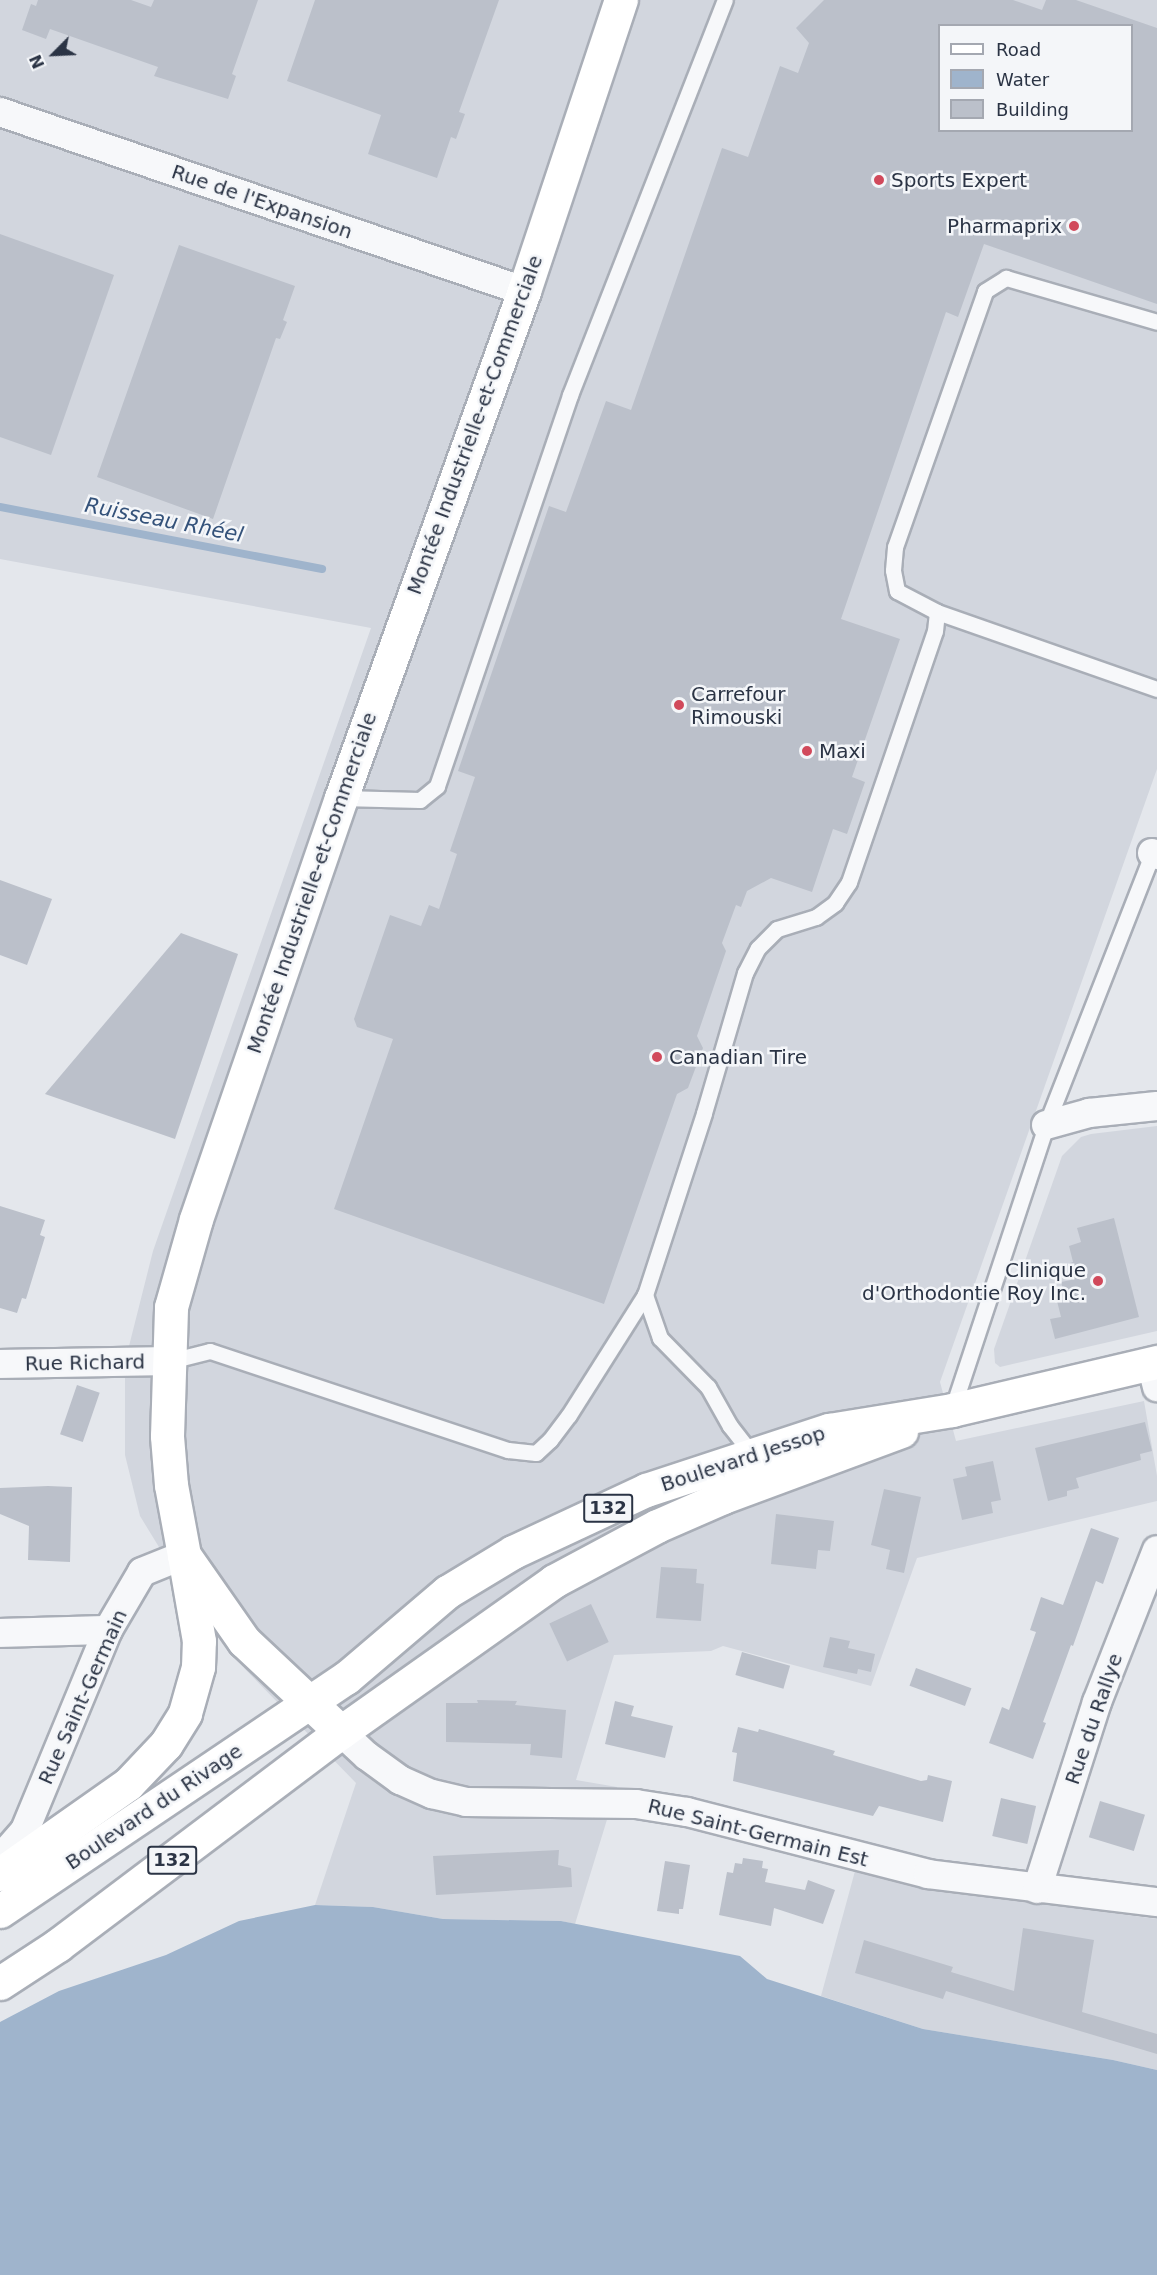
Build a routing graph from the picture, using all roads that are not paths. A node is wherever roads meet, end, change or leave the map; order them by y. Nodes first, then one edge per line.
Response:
1 (621, 0) edge
2 (724, 0) edge
3 (0, 112) edge
4 (524, 291) junction
5 (1157, 322) edge
6 (937, 612) junction
7 (1157, 689) edge
8 (341, 798) junction
9 (1155, 849) edge
10 (1157, 1106) edge
11 (1046, 1125) junction
12 (645, 1295) junction
13 (170, 1362) junction
14 (0, 1364) edge
15 (1155, 1371) edge
16 (952, 1410) junction
17 (752, 1454) junction
18 (1157, 1550) edge
19 (184, 1555) junction
20 (108, 1630) junction
21 (0, 1633) edge
22 (308, 1703) junction
23 (341, 1732) junction
24 (0, 1858) edge
25 (0, 1874) edge
26 (1037, 1889) junction
27 (1157, 1902) edge
28 (0, 1911) edge
29 (0, 1983) edge

1 - 4 main road, Montée Industrielle-et-Commerciale
2 - 8 lane
3 - 4 street, Rue de l'Expansion
4 - 8 main road, Montée Industrielle-et-Commerciale
5 - 6 lane
6 - 7 lane
6 - 12 lane
8 - 13 main road, Montée Industrielle-et-Commerciale
9 - 11 lane
10 - 11 street
11 - 16 lane
12 - 13 lane
12 - 17 lane
13 - 14 street, Rue Richard
13 - 19 main road, Montée Industrielle-et-Commerciale
15 - 16 main road, Boulevard Jessop / 132
16 - 17 main road, Boulevard Jessop / 132
16 - 23 main road, Boulevard Jessop / 132
17 - 22 main road, Boulevard Jessop / 132
18 - 26 street, Rue du Rallye
19 - 20 street, Rue Saint-Germain
19 - 22 main road, Montée Industrielle-et-Commerciale
19 - 25 main road
20 - 21 street
20 - 24 street, Rue Saint-Germain
22 - 23 main road, Montée Industrielle-et-Commerciale
22 - 28 main road, Boulevard du Rivage / 132
23 - 26 street, Rue Saint-Germain Est
23 - 29 main road, 132
26 - 27 street, Rue Saint-Germain Est

